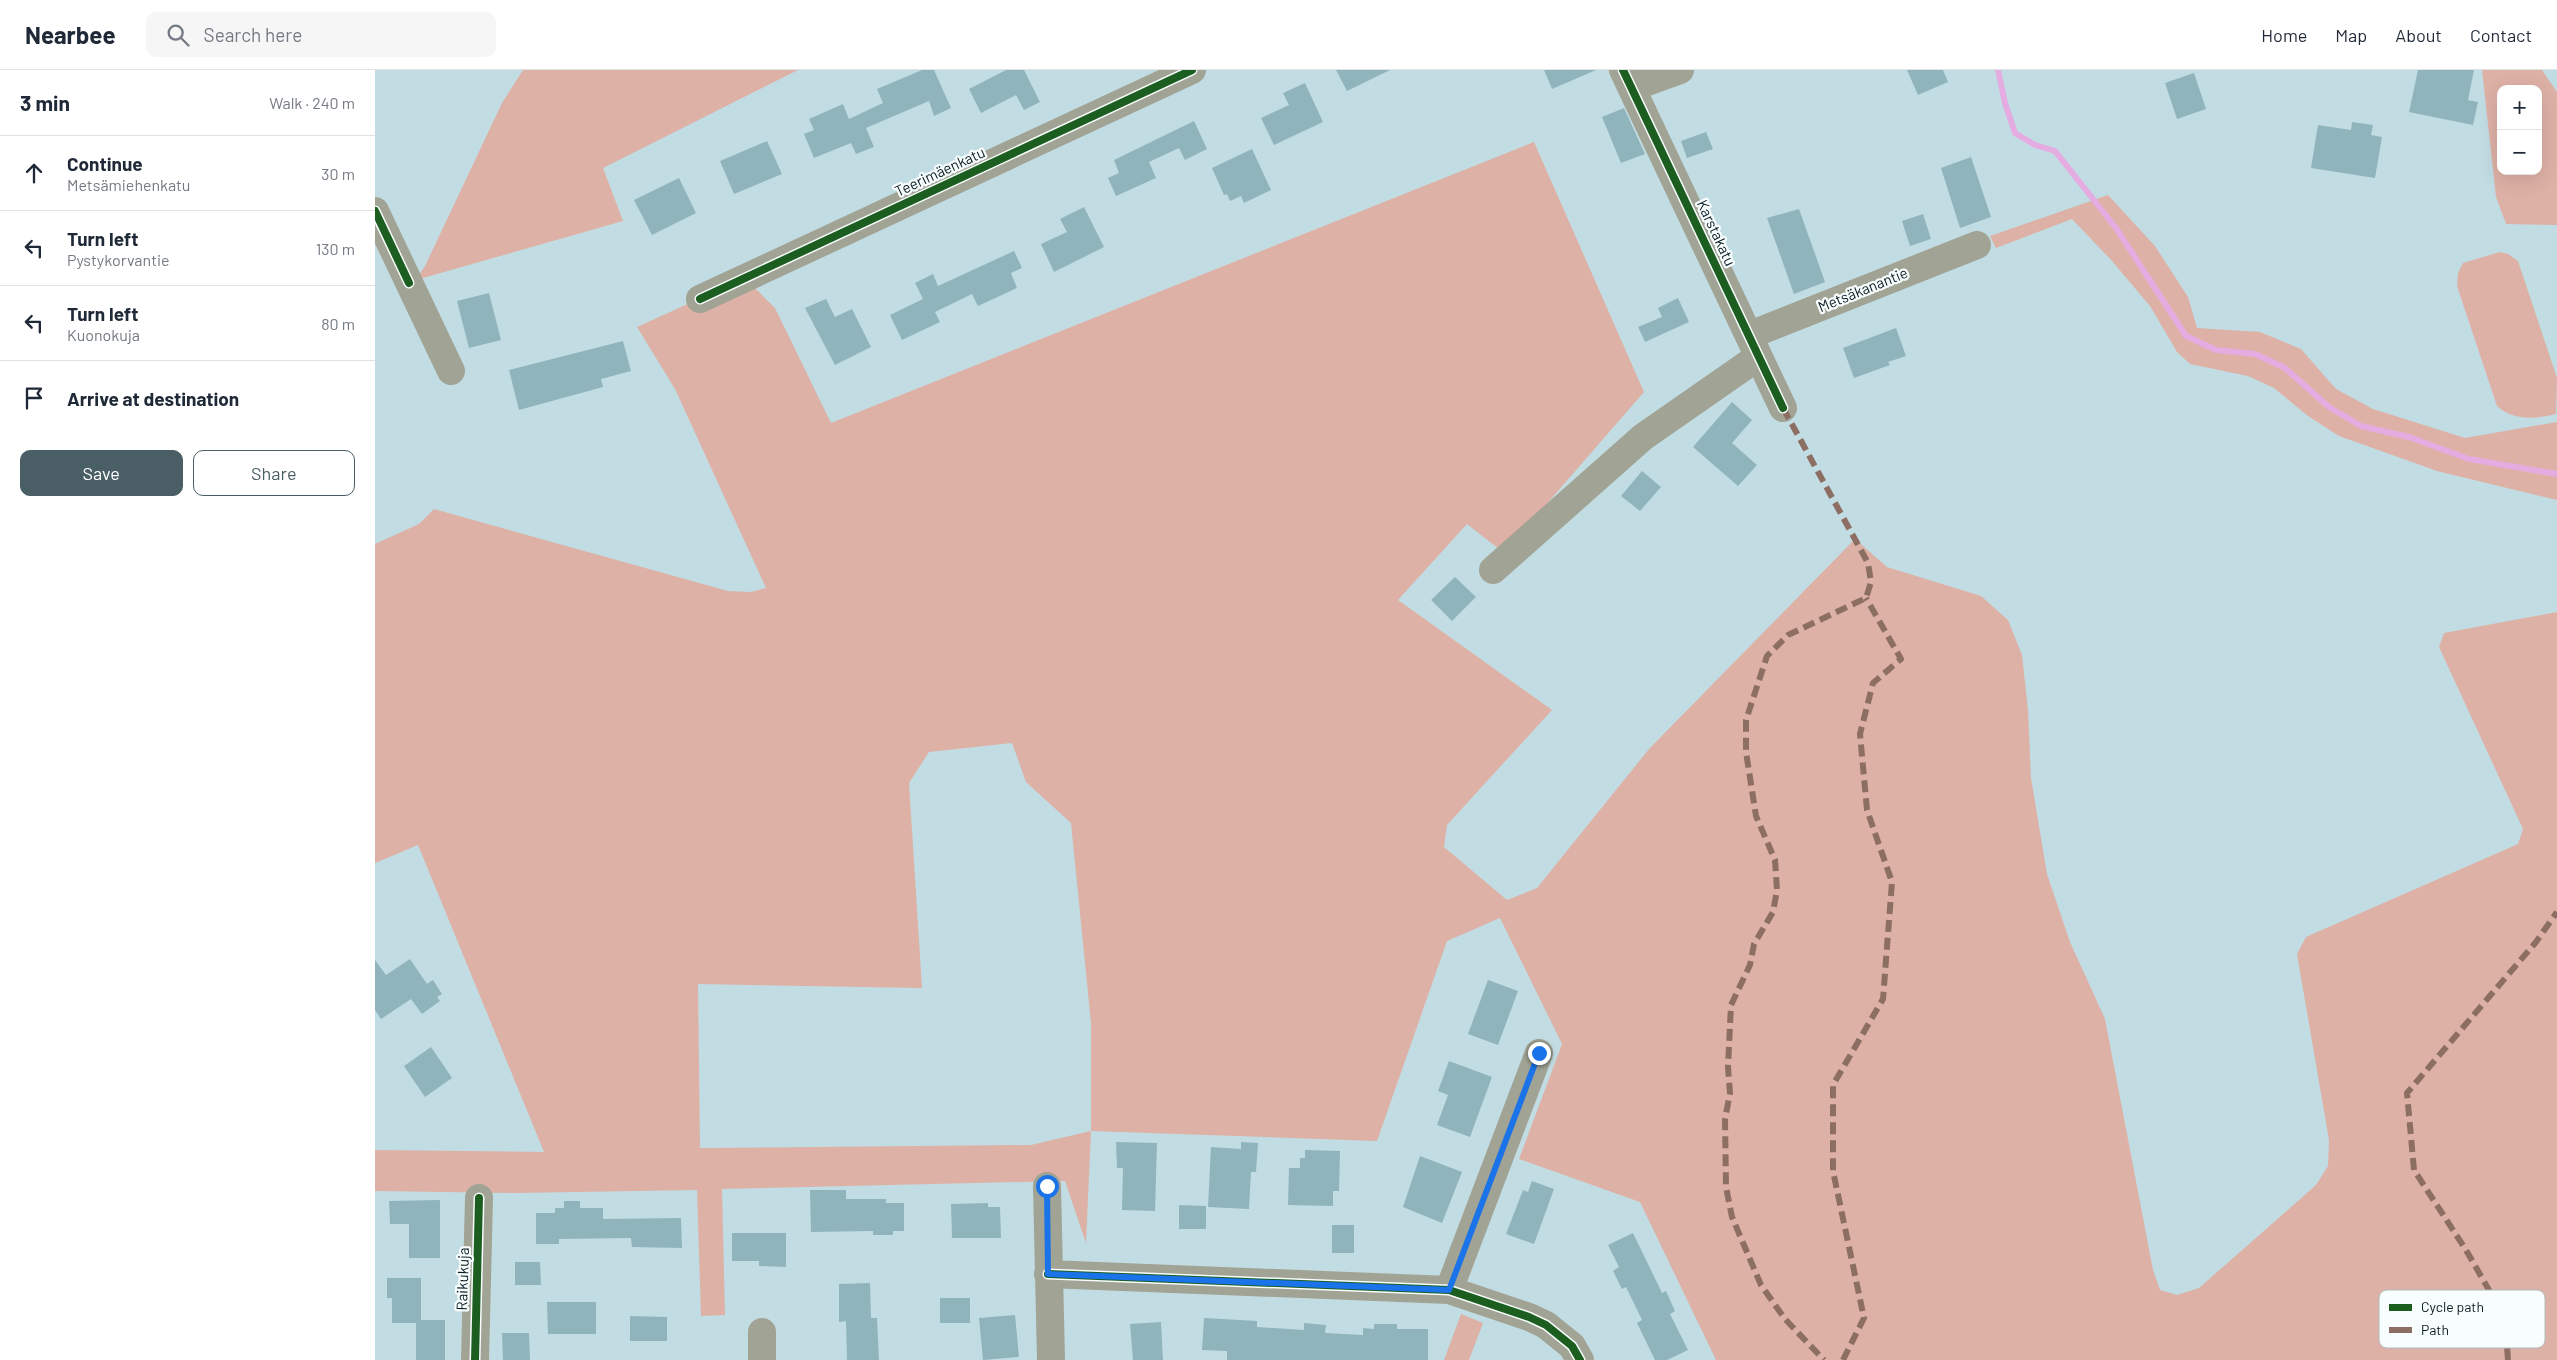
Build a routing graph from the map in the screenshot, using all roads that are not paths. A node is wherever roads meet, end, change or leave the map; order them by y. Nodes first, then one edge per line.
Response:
1 (1192, 70) edge
2 (1680, 70) edge
3 (1628, 79) edge
4 (375, 211) edge
5 (1977, 245) dead end
6 (700, 299) dead end
7 (1754, 346) junction
8 (451, 371) dead end
9 (1783, 408) dead end
10 (1493, 570) dead end
11 (1539, 1053) dead end
12 (1047, 1186) dead end
13 (479, 1198) dead end
14 (1048, 1274) junction
15 (1449, 1290) junction
16 (762, 1332) dead end
17 (475, 1360) edge
18 (762, 1360) edge
19 (1051, 1360) edge
20 (1580, 1360) edge

1 - 6 street, Teerimäenkatu
2 - 3 street
3 - 7 street, Karstakatu
4 - 8 street
5 - 7 street, Metsäkanantie
7 - 9 street, Karstakatu
7 - 10 street, Metsäkanantie
11 - 15 street
12 - 14 street
13 - 17 street, Raikukuja
14 - 15 street
14 - 19 street
15 - 20 street
16 - 18 street

